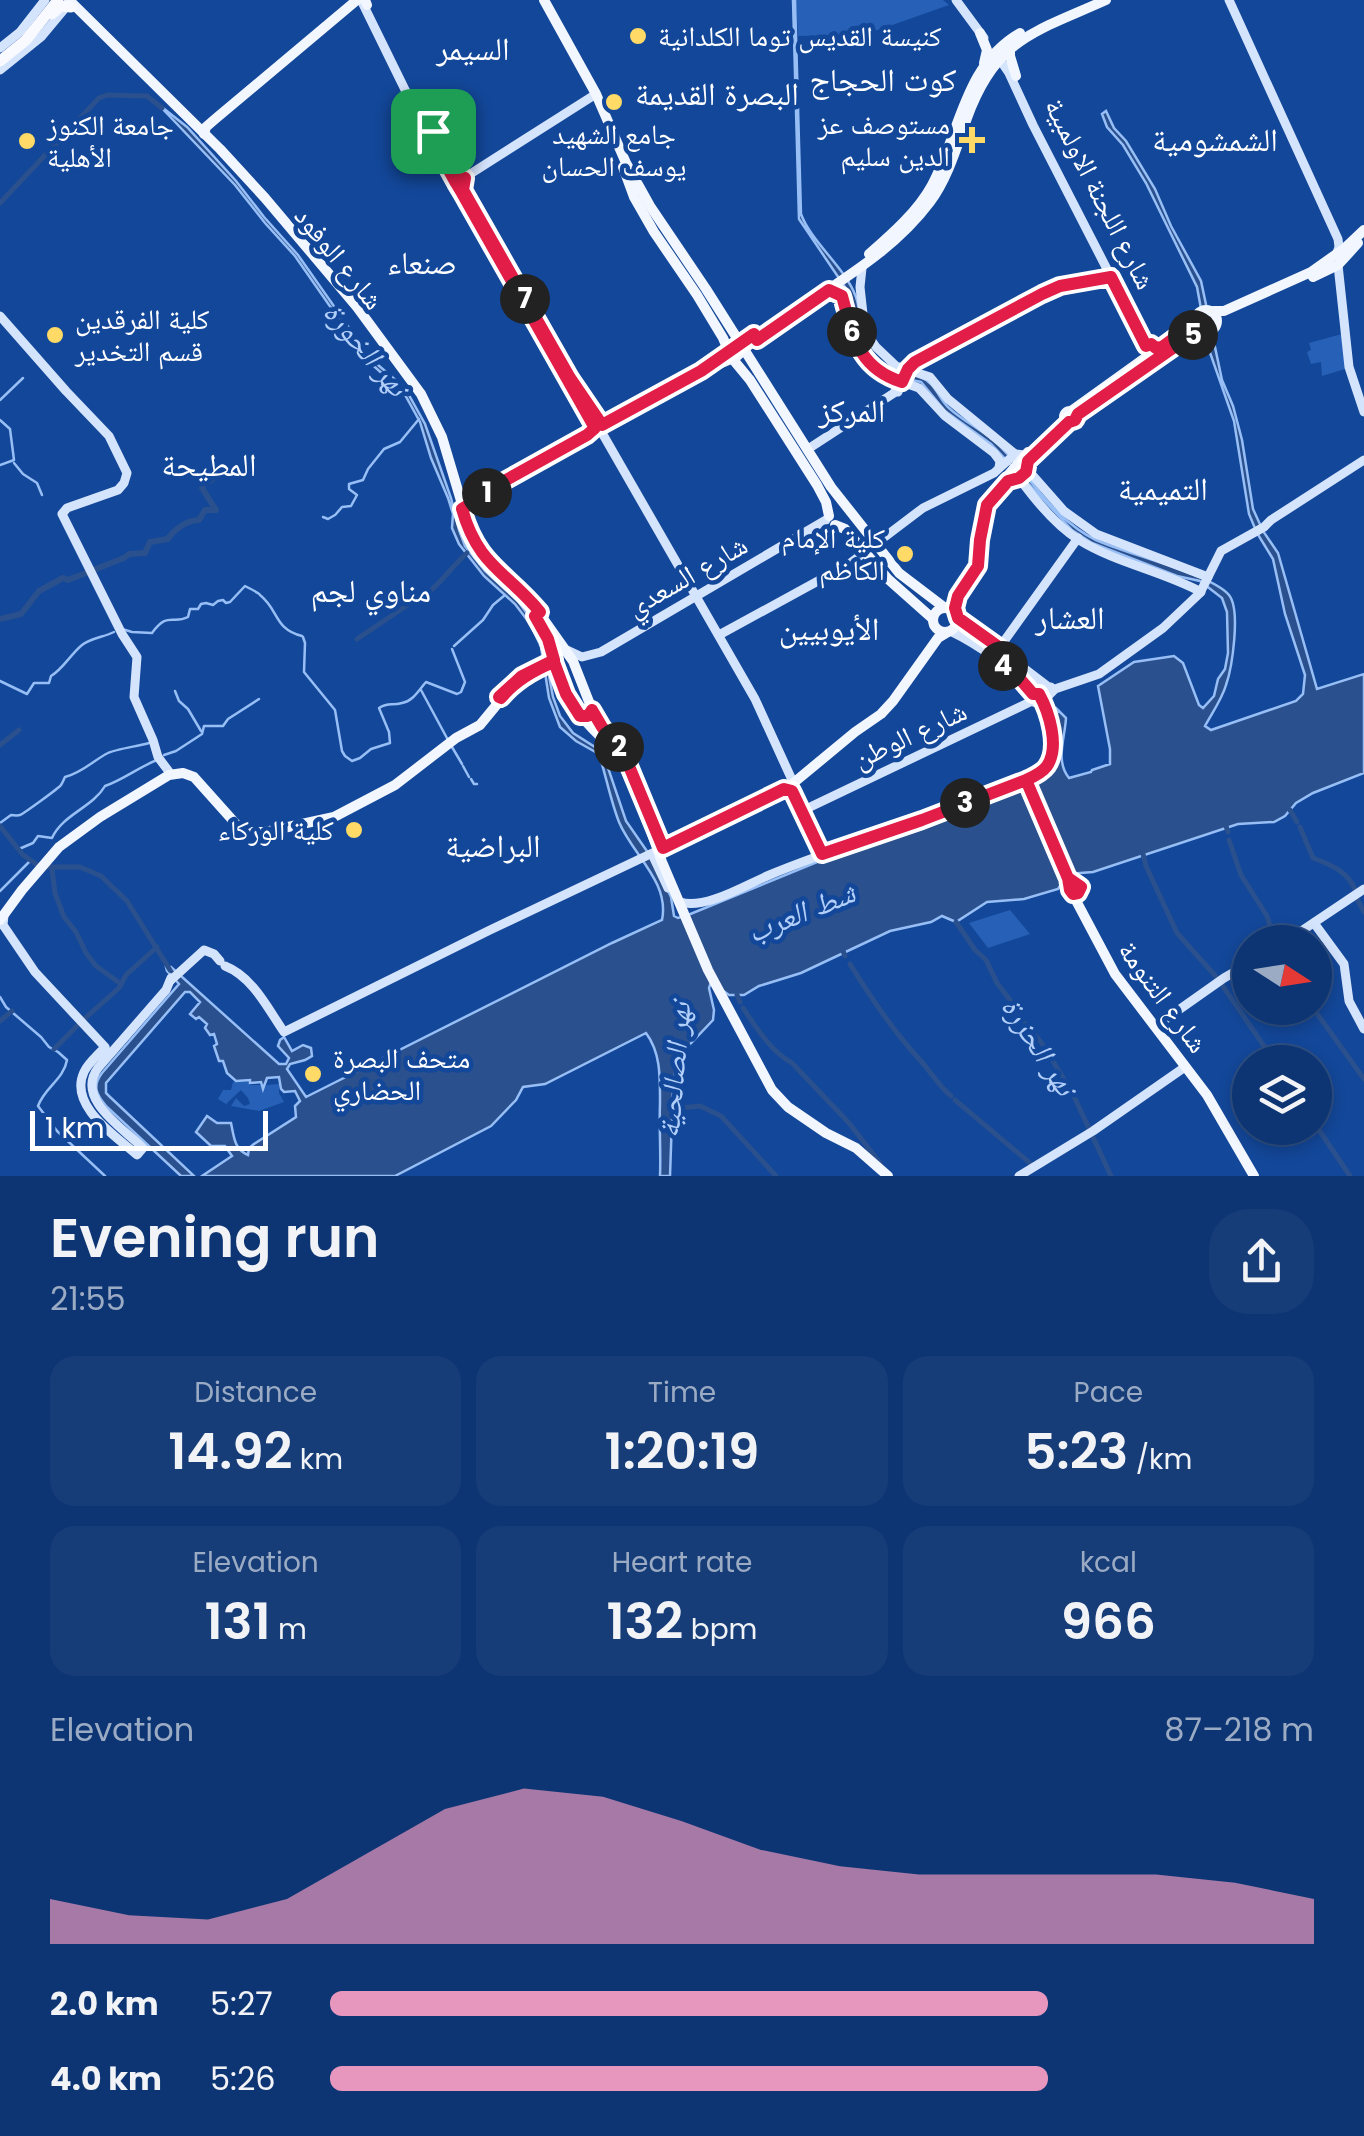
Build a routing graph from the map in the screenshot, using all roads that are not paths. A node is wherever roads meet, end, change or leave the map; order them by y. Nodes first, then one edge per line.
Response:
1 (543, 0) edge
2 (956, 0) edge
3 (964, 0) edge
4 (1092, 0) edge
5 (1106, 0) edge
6 (1232, 0) edge
7 (358, 1) edge
8 (62, 2) edge
9 (0, 48) edge
10 (996, 49) junction
11 (0, 59) edge
12 (0, 70) edge
13 (986, 71) junction
14 (1014, 77) junction
15 (592, 93) junction
16 (426, 112) junction
17 (212, 118) junction
18 (413, 119) junction
19 (195, 125) junction
20 (434, 129) junction
21 (204, 134) junction
22 (424, 136) junction
23 (239, 173) junction
24 (459, 180) junction
25 (250, 185) junction
26 (634, 186) junction
27 (904, 226) junction
28 (1092, 235) junction
29 (1361, 235) edge
30 (1340, 238) junction
31 (1337, 260) junction
32 (862, 268) junction
33 (1110, 276) junction
34 (842, 277) junction
35 (829, 290) junction
36 (0, 318) edge
37 (1207, 322) junction
38 (755, 337) junction
39 (1153, 346) junction
40 (736, 350) junction
41 (904, 373) junction
42 (572, 382) junction
43 (1364, 412) edge
44 (1070, 417) junction
45 (781, 418) junction
46 (599, 429) junction
47 (110, 437) junction
48 (809, 451) junction
49 (1364, 461) edge
50 (1017, 466) junction
51 (626, 477) junction
52 (461, 505) junction
53 (920, 511) junction
54 (835, 518) junction
55 (1082, 533) junction
56 (870, 538) junction
57 (664, 543) junction
58 (880, 551) junction
59 (1204, 582) junction
60 (696, 599) junction
61 (540, 618) junction
62 (946, 619) junction
63 (723, 644) junction
64 (566, 650) junction
65 (996, 653) junction
66 (591, 658) junction
67 (549, 663) junction
68 (578, 670) junction
69 (1043, 694) junction
70 (592, 710) junction
71 (580, 716) junction
72 (170, 772) junction
73 (630, 776) junction
74 (1026, 780) junction
75 (793, 783) junction
76 (118, 805) junction
77 (806, 809) junction
78 (298, 824) junction
79 (651, 853) junction
80 (824, 853) junction
81 (1073, 886) joint
82 (1364, 889) edge
83 (1, 917) edge
84 (1319, 920) junction
85 (1311, 925) edge
86 (0, 928) edge
87 (1232, 973) edge
88 (1133, 998) junction
89 (1156, 1026) junction
90 (1364, 1027) edge
91 (104, 1048) junction
92 (1185, 1067) junction
93 (1208, 1095) junction
94 (886, 1176) edge
95 (1019, 1176) edge
96 (1255, 1176) edge

1 - 15 main road
2 - 10 main road
3 - 10 main road
4 - 10 main road
5 - 10 main road
6 - 30 main road
7 - 16 main road
7 - 17 main road
7 - 18 main road
8 - 9 main road
8 - 11 highway
8 - 12 main road
8 - 19 main road, شارع الوفود
8 - 23 main road, شارع الوفود
10 - 13 main road
10 - 13 main road
10 - 14 main road
13 - 14 main road
13 - 27 main road
14 - 28 main road, شارع اللجنة الاولمبية
15 - 24 main road
15 - 26 main road
15 - 26 main road
16 - 18 main road
16 - 20 main road
17 - 19 main road
17 - 21 main road
18 - 22 main road
19 - 21 main road, شارع الوفود
20 - 22 main road
20 - 24 main road
21 - 23 main road, شارع الوفود
22 - 24 main road
23 - 25 main road, شارع الوفود
24 - 42 main road
25 - 52 main road, شارع الوفود
25 - 61 main road, شارع الوفود
26 - 40 main road
26 - 40 main road
27 - 32 main road
27 - 34 main road
28 - 33 main road, شارع اللجنة الاولمبية
28 - 39 main road, شارع اللجنة الاولمبية
29 - 30 main road
29 - 31 main road
30 - 31 main road
31 - 37 main road
31 - 43 main road
32 - 34 main road
32 - 41 main road
33 - 39 main road, شارع اللجنة الاولمبية
33 - 41 main road
34 - 35 main road
34 - 38 main road
35 - 38 main road
35 - 41 main road
36 - 47 main road
36 - 47 main road
37 - 39 main road
37 - 44 main road
38 - 40 main road
39 - 44 main road
40 - 45 main road
40 - 46 main road
41 - 48 main road
41 - 50 main road
41 - 50 main road
42 - 46 main road
42 - 51 main road
44 - 50 main road
45 - 48 main road
45 - 54 main road
46 - 51 main road
46 - 52 main road
47 - 72 main road
48 - 54 main road
49 - 59 main road, شارع الوطن
50 - 53 main road
50 - 55 main road
50 - 62 main road
51 - 57 main road
52 - 61 main road, شارع الوفود
53 - 56 main road
53 - 58 main road
53 - 63 main road
54 - 56 main road
54 - 60 main road, شارع السعدي
54 - 62 main road
55 - 59 main road
55 - 59 main road
55 - 65 main road
56 - 58 main road
57 - 60 main road
57 - 63 main road
58 - 62 main road
59 - 69 main road, شارع الوطن
60 - 63 main road
60 - 63 main road
60 - 66 main road, شارع السعدي
61 - 64 main road, شارع الوفود
61 - 67 main road, شارع الوفود
62 - 65 main road
62 - 75 main road
63 - 75 main road
64 - 66 main road
64 - 68 main road, شارع الوفود
65 - 69 main road
65 - 69 main road
66 - 68 main road, شارع السعدي
67 - 71 main road, شارع الوفود
67 - 78 main road
68 - 70 main road, شارع الوفود
69 - 74 main road
69 - 77 main road, شارع الوطن
70 - 71 main road
70 - 73 main road, شارع الوفود
71 - 73 main road, شارع الوفود
72 - 76 main road
72 - 78 main road
73 - 79 main road
73 - 94 main road, شارع الوفود
74 - 80 main road
74 - 81 main road
75 - 77 main road
75 - 79 main road
75 - 80 main road
76 - 78 main road
76 - 83 main road
77 - 80 main road
79 - 80 main road
79 - 91 main road
81 - 88 main road, شارع التنومة
82 - 84 main road
83 - 91 main road
84 - 85 main road
84 - 90 main road
86 - 91 main road
87 - 89 main road
88 - 89 main road, شارع التنومة
88 - 92 main road, شارع التنومة
89 - 93 main road, شارع التنومة
92 - 93 main road, شارع التنومة
92 - 95 main road
93 - 96 main road, شارع التنومة

